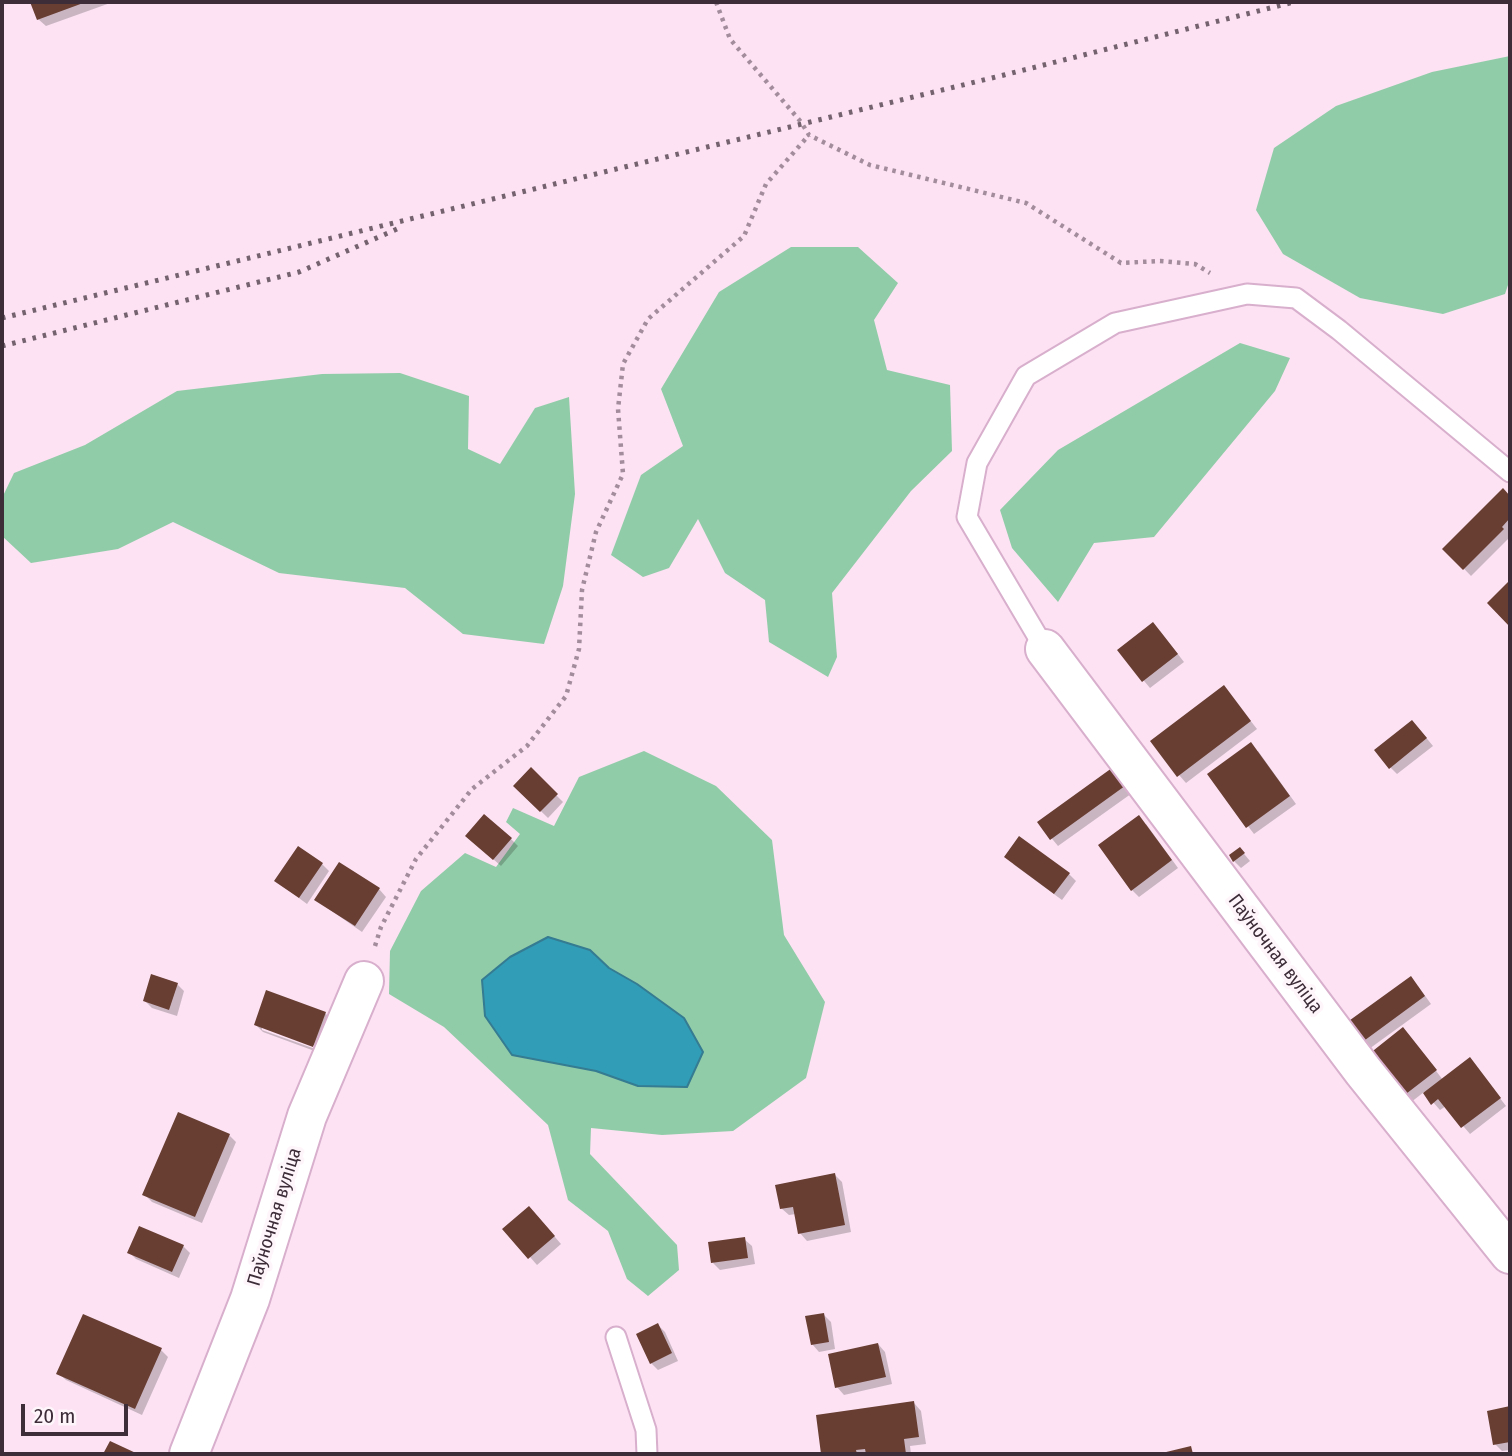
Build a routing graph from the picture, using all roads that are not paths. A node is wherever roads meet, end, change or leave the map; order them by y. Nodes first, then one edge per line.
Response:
1 (1510, 472) edge
2 (1045, 649) joint
3 (364, 981) road end
4 (1510, 1254) edge
5 (616, 1337) dead end
6 (189, 1454) edge
7 (646, 1454) edge

1 - 2 lane
2 - 4 street, Паўночная вуліца
3 - 6 street, Паўночная вуліца
5 - 7 lane

